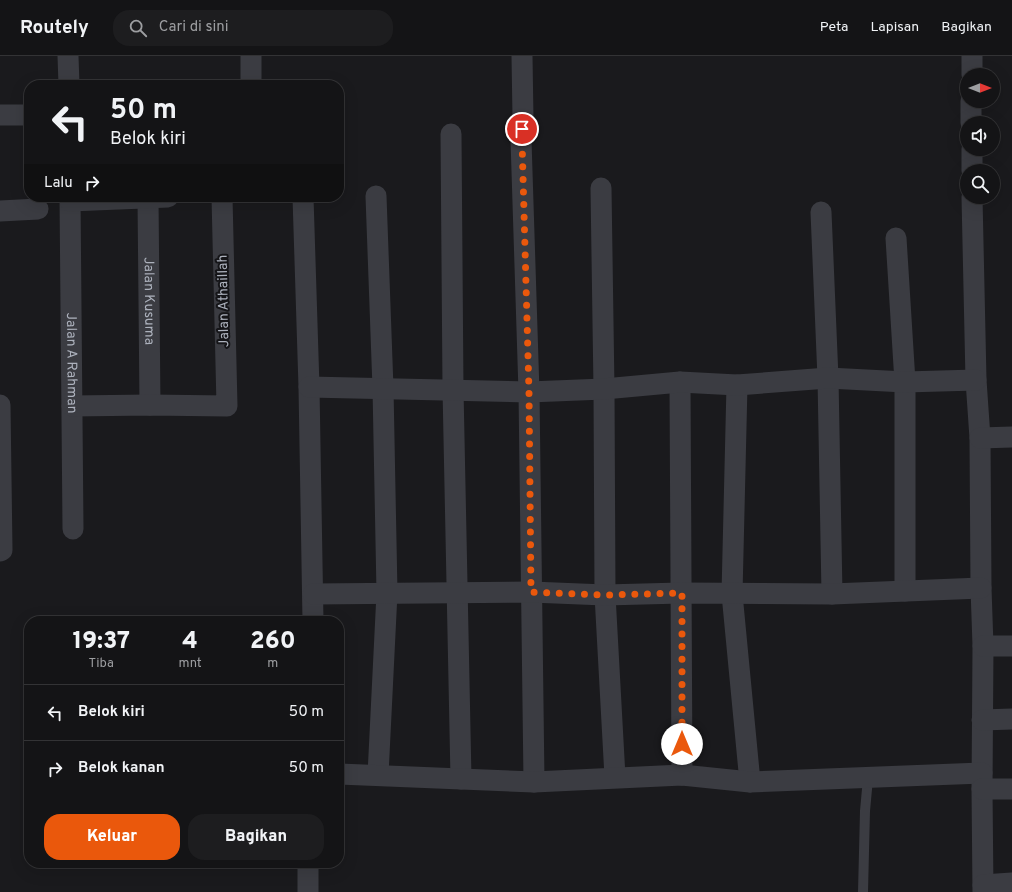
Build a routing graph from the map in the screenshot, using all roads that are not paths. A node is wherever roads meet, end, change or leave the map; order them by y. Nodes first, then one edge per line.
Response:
1 (68, 56) edge
2 (251, 56) edge
3 (522, 56) edge
4 (972, 56) edge
5 (972, 68) edge
6 (69, 80) edge
7 (251, 80) edge
8 (0, 104) edge
9 (24, 104) edge
10 (0, 115) edge
11 (24, 115) edge
12 (452, 134) dead end
13 (601, 188) dead end
14 (376, 196) dead end
15 (70, 202) edge
16 (158, 202) edge
17 (222, 202) edge
18 (302, 202) edge
19 (972, 204) edge
20 (38, 209) dead end
21 (0, 210) edge
22 (820, 212) dead end
23 (896, 238) dead end
24 (828, 378) junction
25 (976, 380) junction
26 (680, 382) junction
27 (904, 382) junction
28 (737, 385) junction
29 (309, 387) junction
30 (383, 388) junction
31 (604, 388) junction
32 (453, 390) junction
33 (529, 392) junction
34 (0, 405) edge
35 (150, 405) junction
36 (72, 406) junction
37 (1012, 437) edge
38 (980, 438) junction
39 (73, 529) dead end
40 (1, 550) edge
41 (980, 588) junction
42 (906, 591) junction
43 (458, 592) junction
44 (531, 592) junction
45 (387, 593) junction
46 (682, 593) junction
47 (313, 594) junction
48 (732, 594) junction
49 (832, 594) junction
50 (605, 595) junction
51 (313, 616) edge
52 (983, 646) junction
53 (1012, 646) edge
54 (1012, 719) edge
55 (982, 720) junction
56 (344, 774) edge
57 (378, 775) junction
58 (682, 775) junction
59 (615, 777) junction
60 (461, 778) junction
61 (868, 778) junction
62 (982, 781) junction
63 (534, 782) junction
64 (750, 782) junction
65 (1012, 789) edge
66 (308, 868) edge
67 (1012, 883) edge
68 (983, 888) edge
69 (308, 892) edge
70 (863, 892) edge

1 - 6 street
2 - 7 street
3 - 33 street
4 - 5 street
8 - 9 street
10 - 11 street
12 - 32 street
13 - 31 street
14 - 30 street
15 - 36 street, Jalan A Rahman
16 - 35 street, Jalan Kusuma
17 - 35 street, Jalan Athaillah
18 - 29 street
19 - 25 street
20 - 21 street
22 - 24 street
23 - 27 street
24 - 27 street
24 - 28 street
24 - 49 street
25 - 27 street
25 - 38 street
26 - 28 street
26 - 31 street
26 - 46 street
27 - 42 street
28 - 48 street
29 - 30 street
29 - 47 street
30 - 32 street
30 - 45 street
31 - 33 street
31 - 50 street
32 - 33 street
32 - 43 street
33 - 44 street
34 - 40 street
35 - 36 street
36 - 39 street, Jalan A Rahman
37 - 38 street
38 - 41 street
41 - 42 street
41 - 52 street
42 - 49 street
43 - 44 street
43 - 45 street
43 - 60 street
44 - 50 street
44 - 63 street
45 - 47 street
45 - 57 street
46 - 48 street
46 - 50 street
46 - 58 street
47 - 51 street
48 - 49 street
48 - 64 street
50 - 59 street
52 - 53 street
52 - 55 street
54 - 55 street
55 - 62 street
56 - 57 street
57 - 60 street
58 - 59 street
58 - 64 street
59 - 63 street
60 - 63 street
61 - 62 street
61 - 64 street
61 - 70 lane
62 - 65 street
62 - 68 street
66 - 69 street
67 - 68 street

